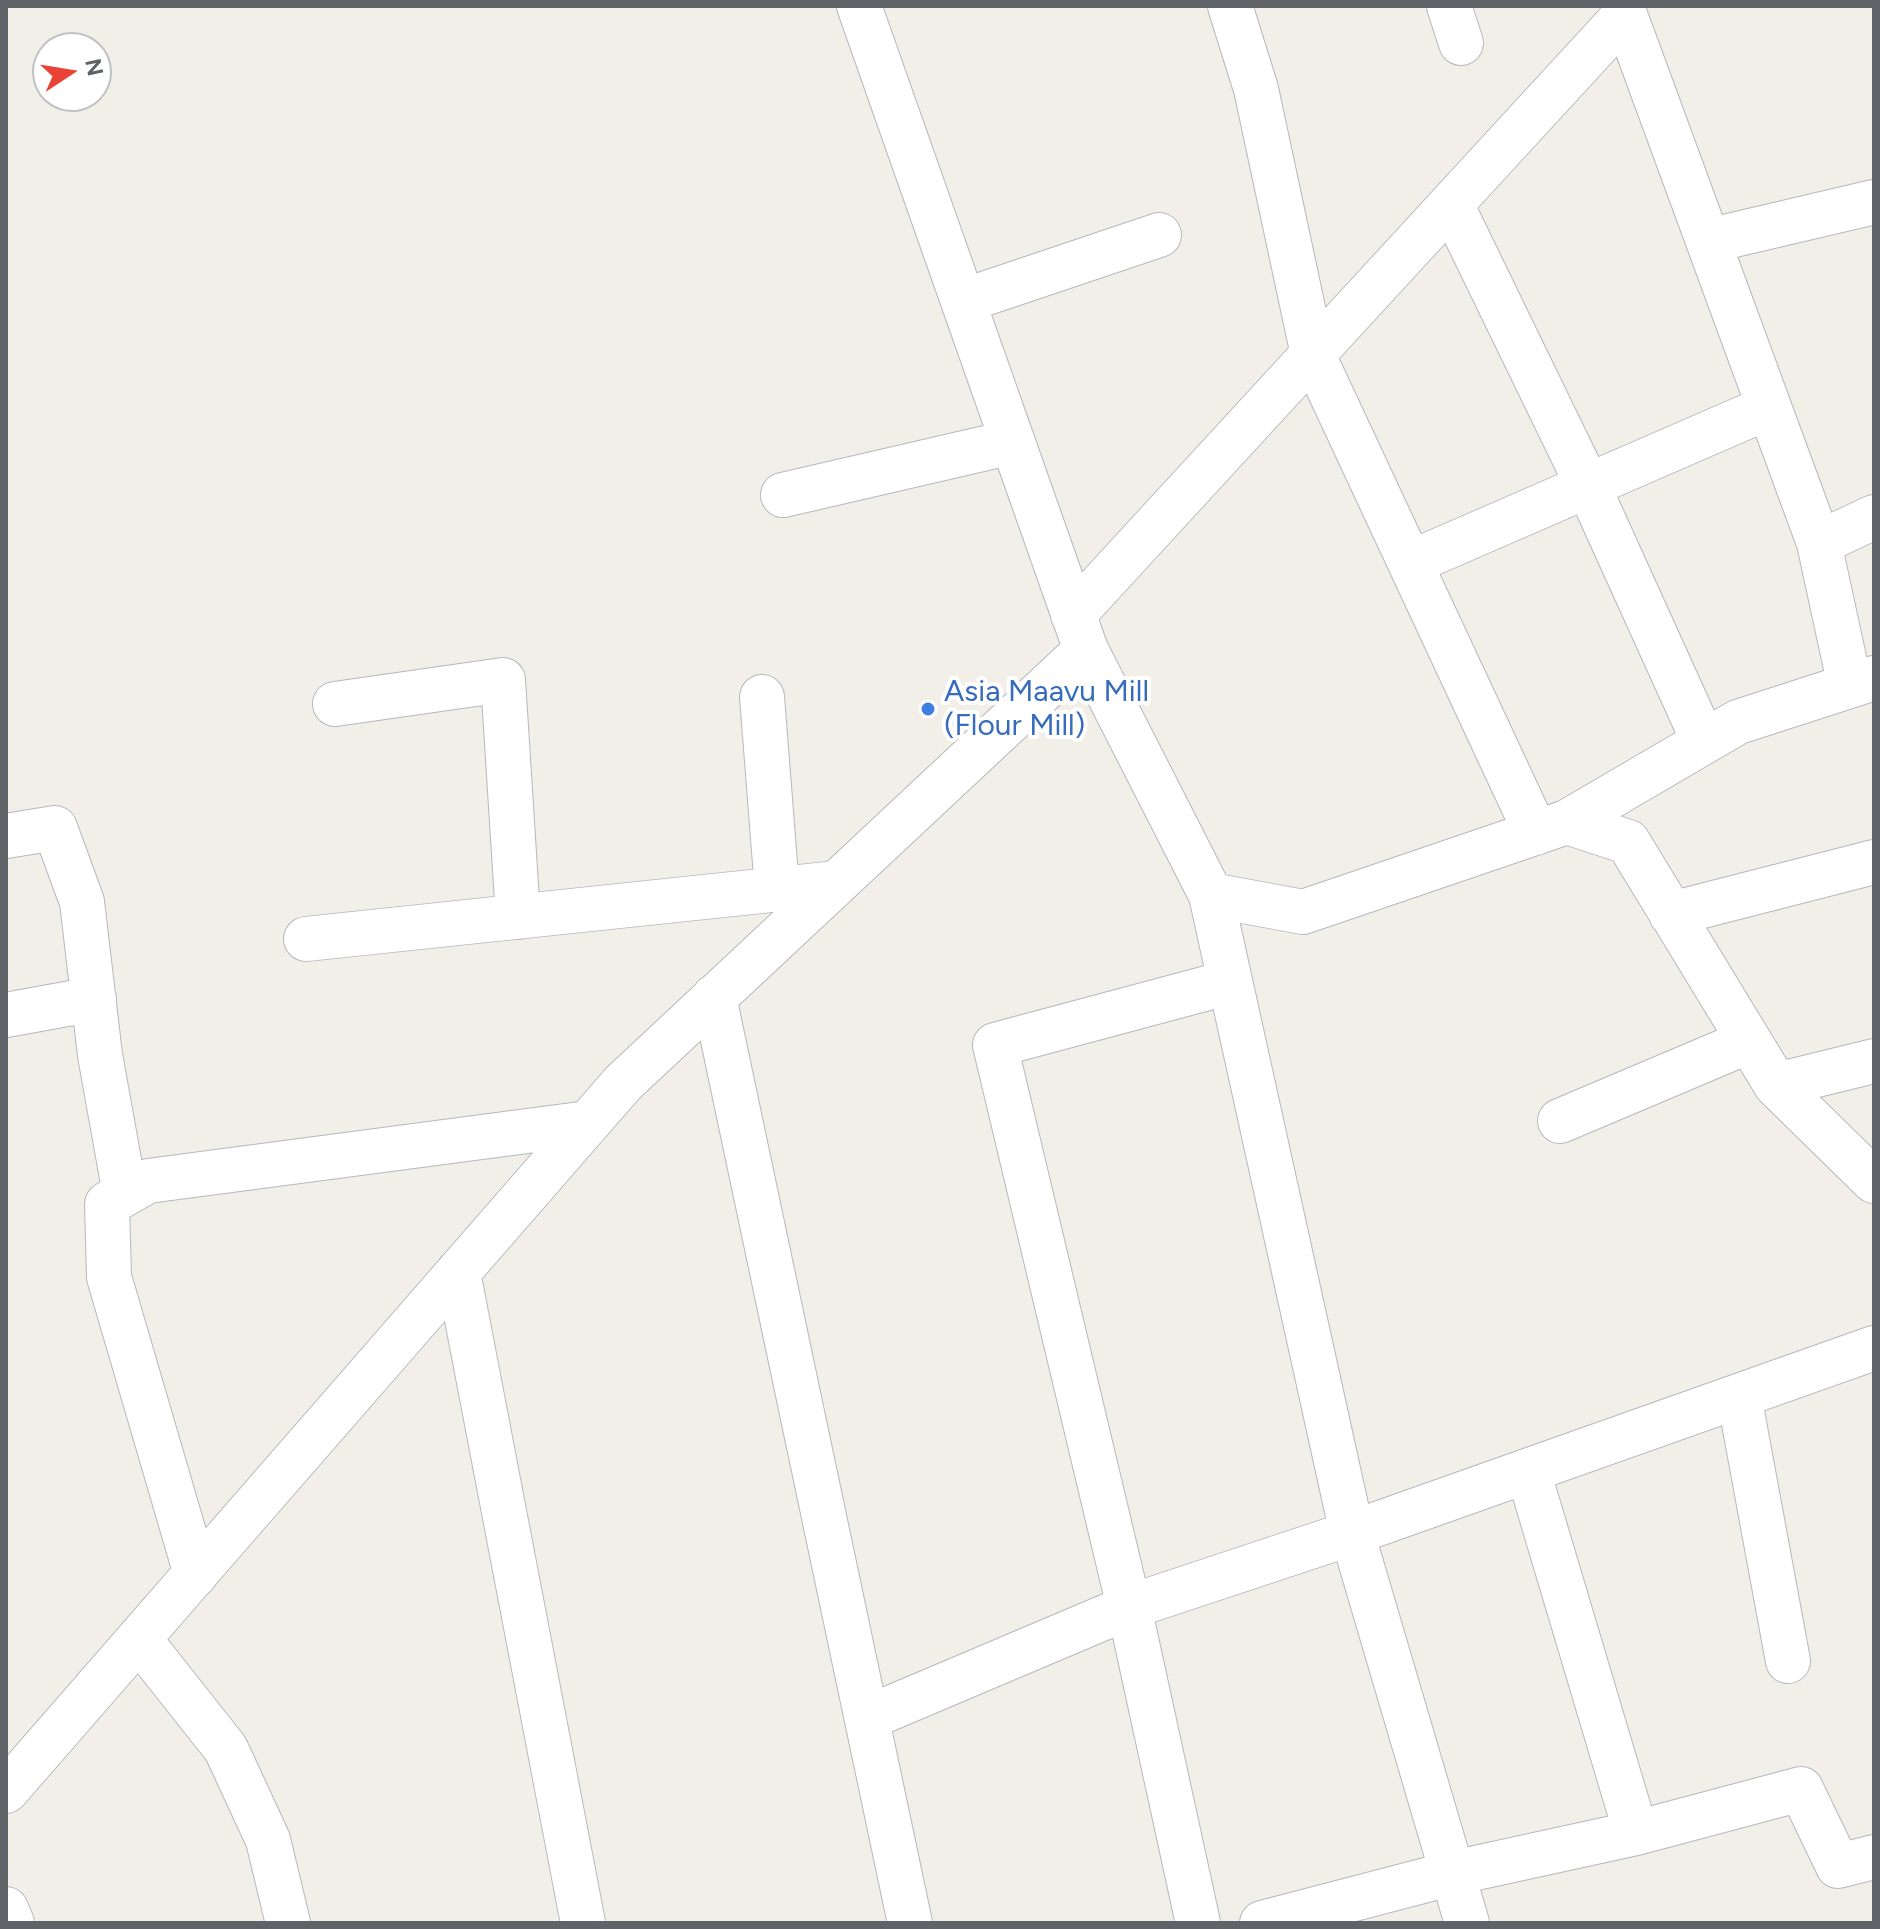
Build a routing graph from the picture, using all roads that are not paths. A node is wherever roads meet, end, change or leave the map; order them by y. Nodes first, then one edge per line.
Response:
1 (1230, 6) edge
2 (868, 8) edge
3 (1874, 202) edge
4 (1451, 204) junction
5 (1159, 235) dead end
6 (1708, 241) junction
7 (963, 301) junction
8 (1313, 355) junction
9 (1769, 407) junction
10 (1012, 442) junction
11 (1588, 486) junction
12 (783, 495) dead end
13 (1874, 517) edge
14 (1819, 543) junction
15 (1410, 563) junction
16 (1079, 633) junction
17 (1862, 682) edge
18 (762, 697) dead end
19 (335, 704) dead end
20 (1704, 742) junction
21 (1551, 828) junction
22 (6, 836) edge
23 (1874, 862) edge
24 (837, 883) junction
25 (777, 889) junction
26 (1211, 895) junction
27 (1671, 914) junction
28 (518, 917) junction
29 (306, 939) dead end
30 (1230, 982) junction
31 (714, 997) junction
32 (94, 999) junction
33 (6, 1015) edge
34 (1749, 1041) junction
35 (1874, 1061) edge
36 (1776, 1085) junction
37 (1560, 1121) dead end
38 (588, 1123) junction
39 (1874, 1181) edge
40 (125, 1194) junction
41 (458, 1272) junction
42 (1874, 1348) edge
43 (1739, 1396) junction
44 (1528, 1471) junction
45 (1352, 1533) junction
46 (196, 1574) junction
47 (1129, 1607) junction
48 (139, 1639) junction
49 (1788, 1661) dead end
50 (867, 1718) junction
51 (6, 1791) edge
52 (1636, 1833) junction
53 (1874, 1857) edge
54 (1453, 1873) junction
55 (6, 1909) edge
56 (12, 1923) edge
57 (288, 1923) edge
58 (583, 1923) edge
59 (910, 1923) edge
60 (1198, 1923) edge
61 (1262, 1923) edge
62 (1467, 1923) edge

1 - 8 street
2 - 7 street
3 - 6 street
4 - 6 street
4 - 8 street
4 - 11 street
5 - 7 street
6 - 9 street
7 - 10 street
8 - 15 street
8 - 16 street
9 - 11 street
9 - 14 street
10 - 12 street
10 - 16 street
11 - 15 street
11 - 20 street
13 - 14 street
14 - 17 street
15 - 21 street
16 - 24 street
16 - 26 street
17 - 20 street
18 - 25 street
19 - 28 street
20 - 21 street
21 - 26 street
21 - 27 street
22 - 32 street
23 - 27 street
24 - 25 street
24 - 31 street
25 - 28 street
26 - 30 street
27 - 34 street
28 - 29 street
30 - 45 street
30 - 47 street
31 - 38 street
31 - 50 street
32 - 33 street
32 - 40 street
34 - 36 street
34 - 37 street
35 - 36 street
36 - 39 street
38 - 40 street
38 - 41 street
40 - 46 street
41 - 46 street
41 - 58 street
42 - 43 street
43 - 44 street
43 - 49 street
44 - 45 street
44 - 52 street
45 - 47 street
45 - 54 street
46 - 48 street
47 - 50 street
47 - 60 street
48 - 51 street
48 - 57 street
50 - 59 street
52 - 53 street
52 - 54 street
54 - 61 street
54 - 62 street
55 - 56 street

